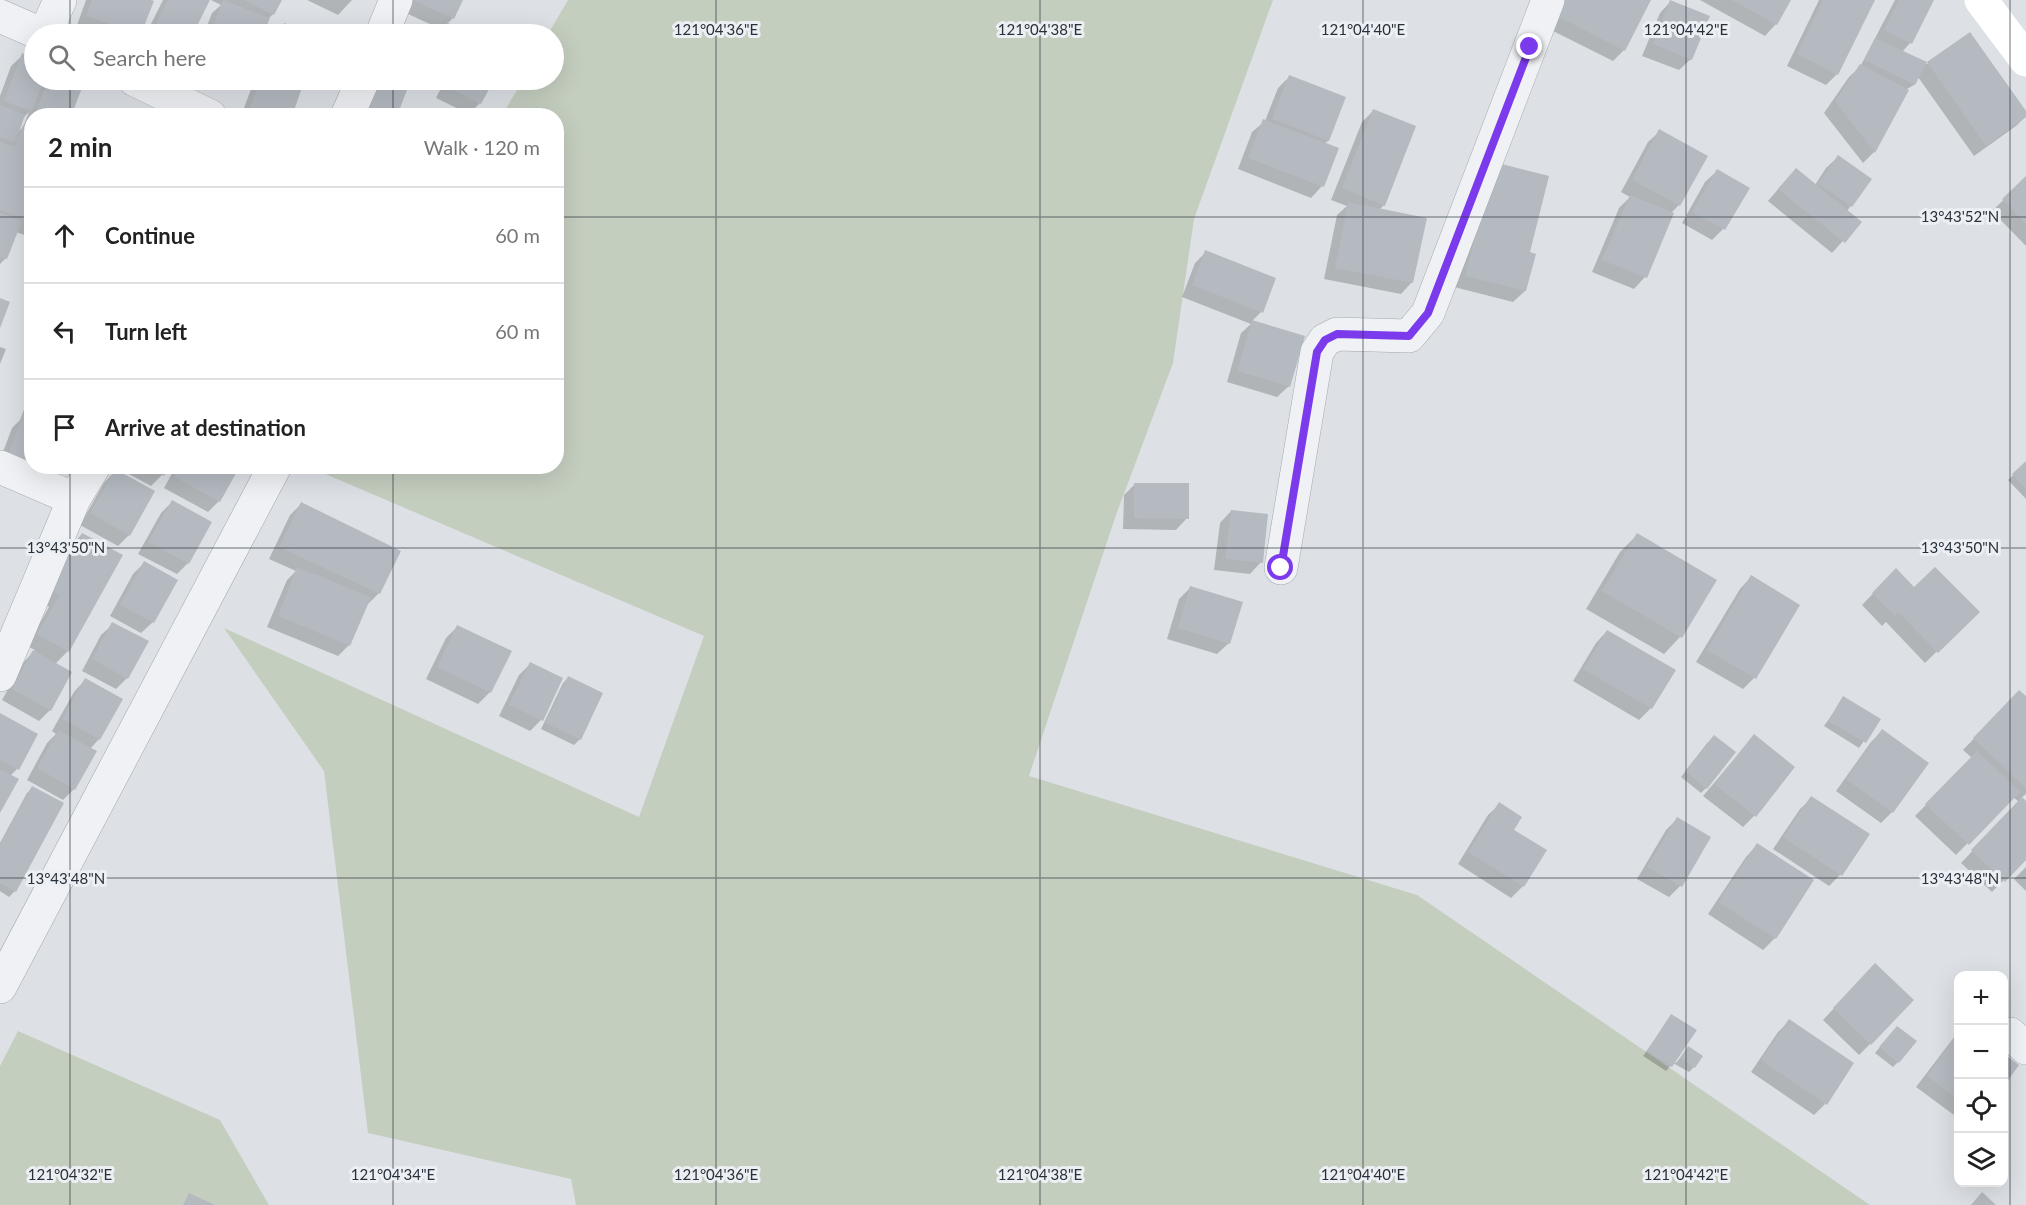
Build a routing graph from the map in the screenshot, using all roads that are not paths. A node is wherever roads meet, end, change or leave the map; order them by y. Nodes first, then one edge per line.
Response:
1 (60, 0) edge
2 (396, 0) edge
3 (1548, 0) edge
4 (1981, 0) edge
5 (0, 16) edge
6 (48, 24) edge
7 (386, 24) edge
8 (24, 26) edge
9 (2026, 60) edge
10 (156, 90) edge
11 (359, 90) edge
12 (193, 108) edge
13 (351, 108) edge
14 (0, 467) edge
15 (89, 474) edge
16 (271, 474) edge
17 (74, 499) junction
18 (1281, 568) dead end
19 (0, 675) edge
20 (9, 949) edge
21 (0, 987) edge

1 - 6 street
2 - 7 street
3 - 18 street
4 - 9 street
5 - 8 street
10 - 12 street
11 - 13 street
14 - 17 street
15 - 17 street
16 - 20 street
17 - 19 street
20 - 21 street

